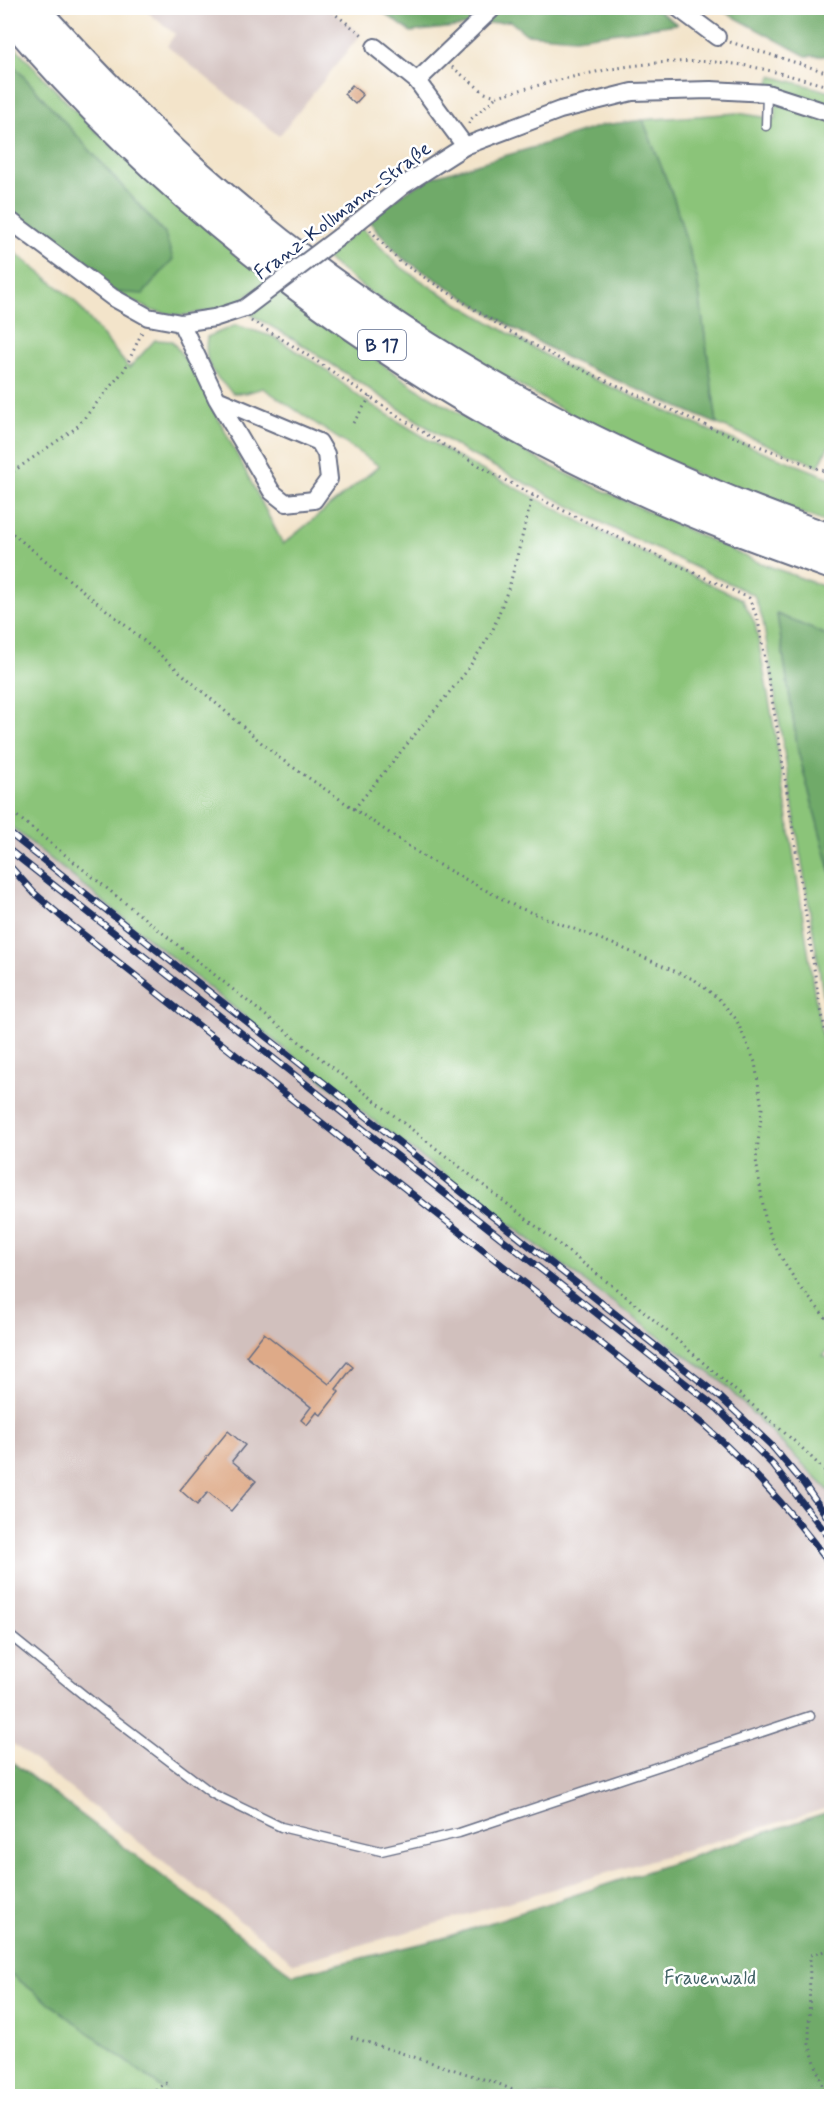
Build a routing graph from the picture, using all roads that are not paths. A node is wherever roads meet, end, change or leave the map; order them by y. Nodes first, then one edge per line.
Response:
1 (33, 8) edge
2 (493, 8) edge
3 (678, 8) edge
4 (8, 14) edge
5 (717, 37) road end
6 (375, 47) road end
7 (417, 81) junction
8 (767, 93) junction
9 (831, 114) edge
10 (766, 126) dead end
11 (465, 146) junction
12 (8, 219) edge
13 (181, 322) junction
14 (217, 399) junction
15 (831, 539) edge
16 (831, 565) edge
17 (8, 1634) edge
18 (810, 1716) dead end

1 - 15 highway, B 17
2 - 7 street
3 - 5 street
4 - 16 highway, B 17
6 - 7 street
7 - 11 street
8 - 9 street, Franz-Kollmann-Straße
8 - 10 lane
8 - 11 street, Franz-Kollmann-Straße
11 - 13 street, Franz-Kollmann-Straße, bridge
12 - 13 street, Franz-Kollmann-Straße
13 - 14 street
14 - 14 street
17 - 18 lane

